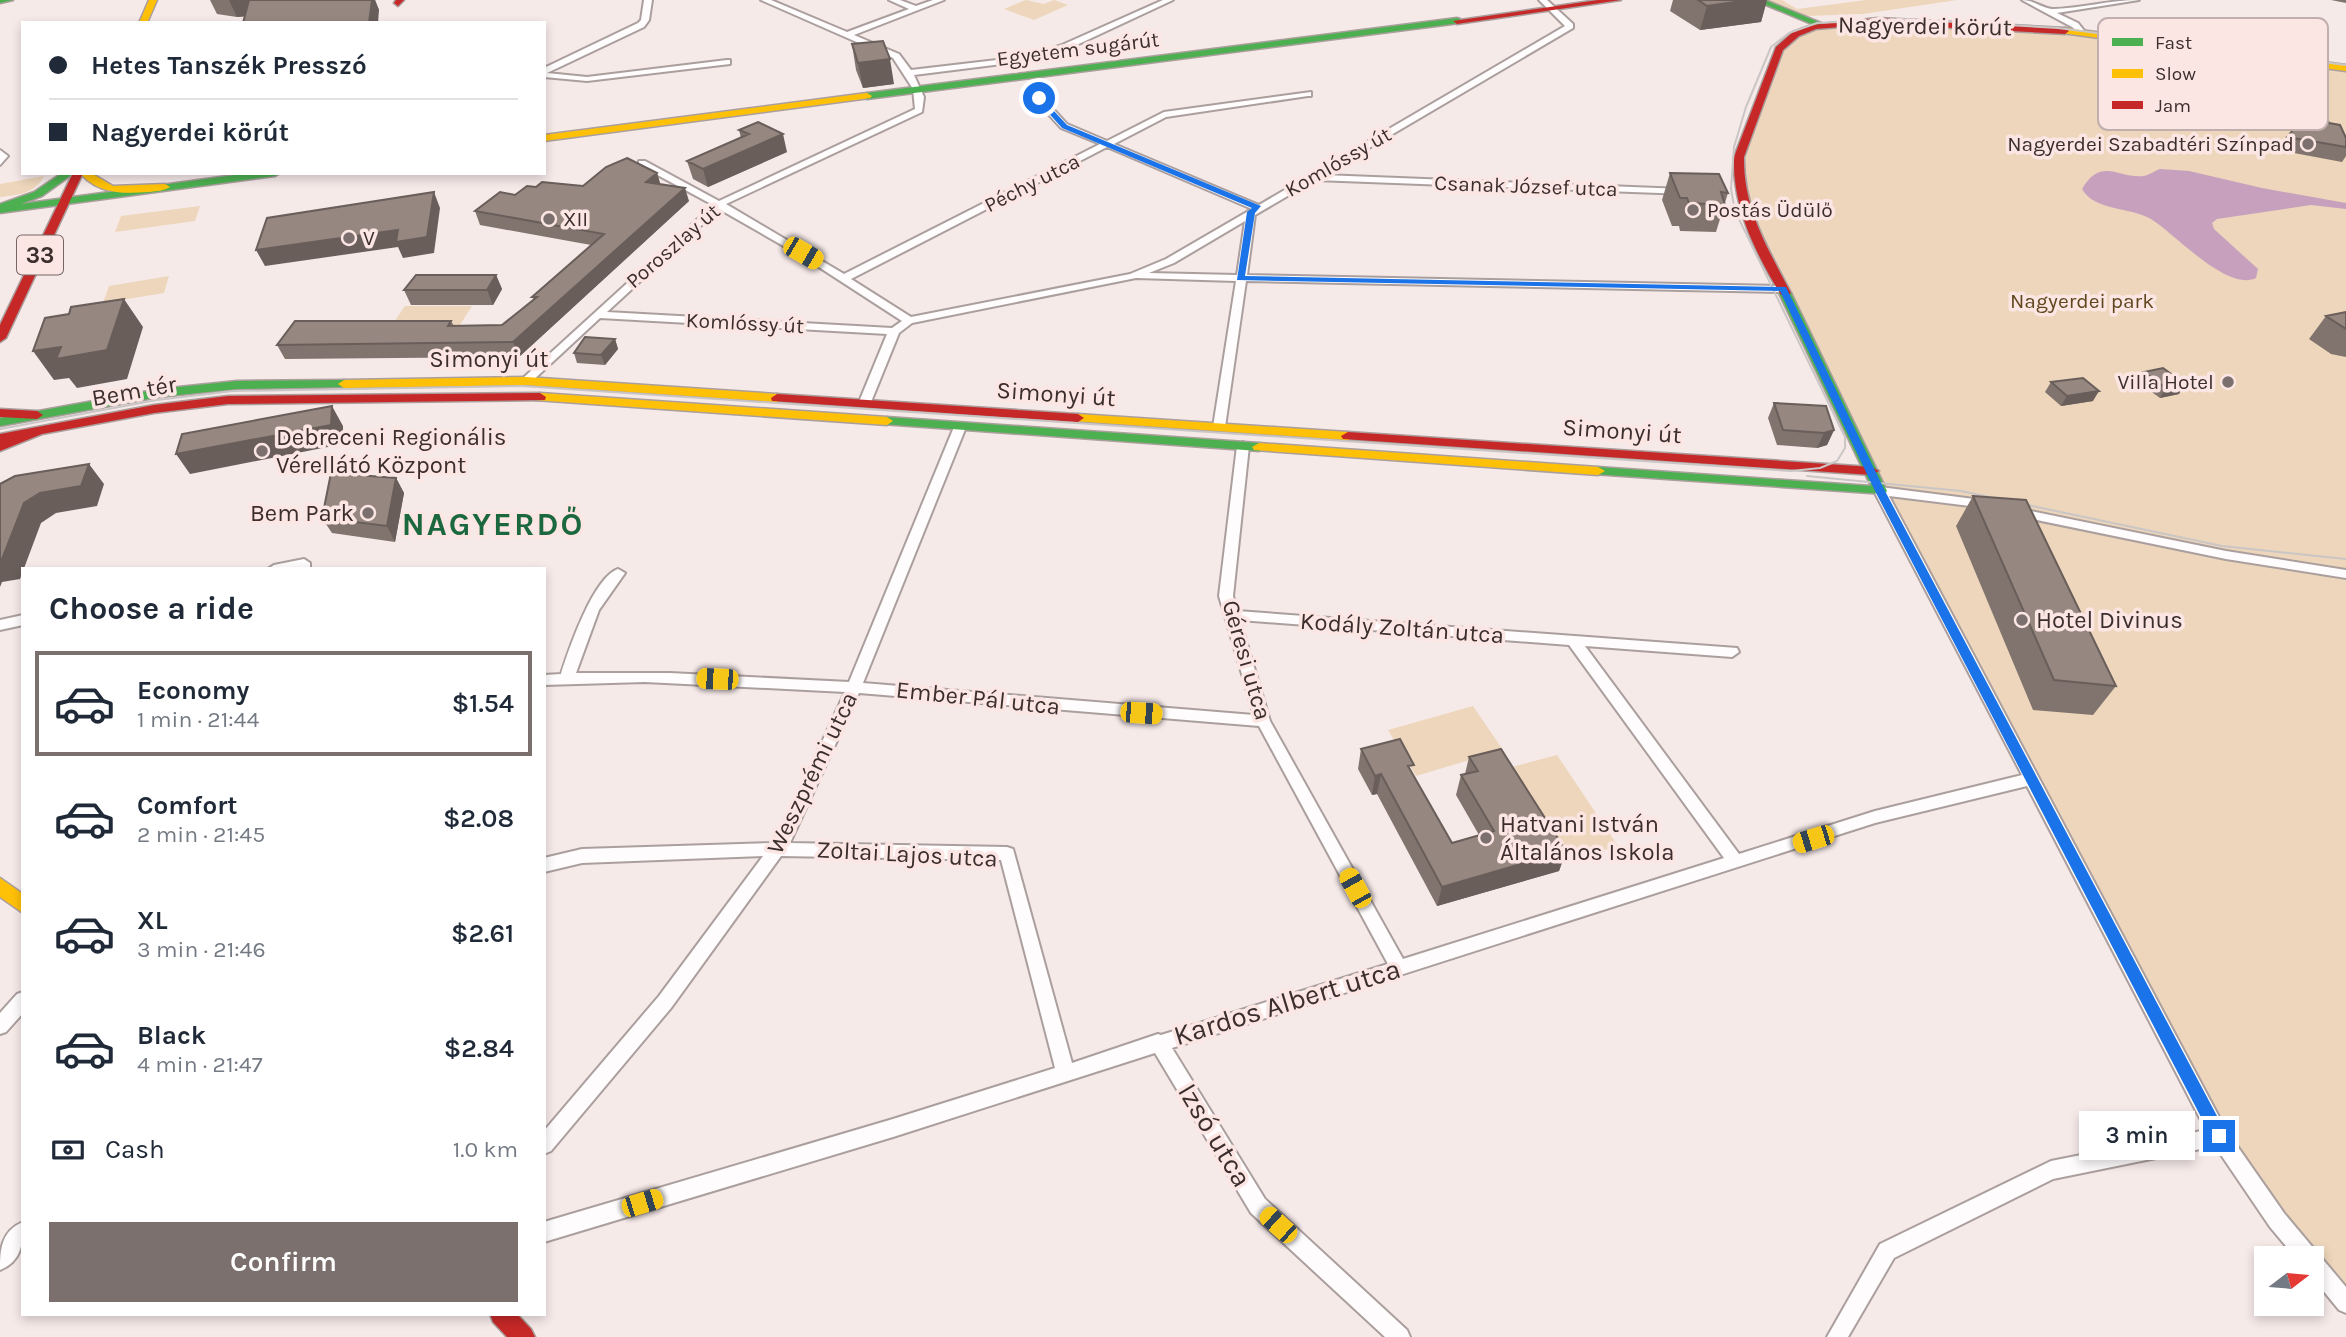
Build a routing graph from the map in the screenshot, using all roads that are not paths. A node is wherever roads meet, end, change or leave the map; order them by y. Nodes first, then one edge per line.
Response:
1 (9, 0) edge
2 (153, 0) edge
3 (648, 0) edge
4 (765, 0) edge
5 (893, 0) edge
6 (940, 0) edge
7 (1169, 0) edge
8 (1617, 0) edge
9 (1747, 0) edge
10 (1758, 0) edge
11 (2026, 0) edge
12 (2135, 0) edge
13 (0, 1) edge
14 (1547, 4) edge
15 (916, 9) junction
16 (2049, 12) junction
17 (144, 21) edge
18 (1815, 27) junction
19 (2082, 33) junction
20 (850, 34) junction
21 (2098, 35) edge
22 (727, 62) dead end
23 (2328, 66) edge
24 (2346, 68) edge
25 (546, 72) edge
26 (546, 73) edge
27 (908, 73) junction
28 (916, 90) junction
29 (1032, 91) dead end
30 (1308, 94) dead end
31 (546, 138) edge
32 (1108, 145) junction
33 (0, 153) edge
34 (0, 162) edge
35 (642, 163) edge
36 (66, 175) edge
37 (77, 175) edge
38 (87, 175) edge
39 (259, 175) edge
40 (1311, 177) junction
41 (165, 187) junction
42 (1696, 192) edge
43 (66, 201) junction
44 (719, 204) junction
45 (0, 209) edge
46 (1254, 210) junction
47 (1133, 276) junction
48 (845, 278) junction
49 (1240, 278) junction
50 (1783, 289) junction
51 (596, 315) junction
52 (909, 321) junction
53 (894, 331) junction
54 (0, 338) edge
55 (526, 380) junction
56 (237, 385) joint
57 (277, 398) joint
58 (865, 402) junction
59 (0, 413) edge
60 (0, 422) edge
61 (37, 423) junction
62 (960, 427) junction
63 (1219, 427) junction
64 (0, 438) edge
65 (1243, 446) junction
66 (0, 447) edge
67 (1871, 471) junction
68 (1880, 491) junction
69 (284, 567) edge
70 (303, 567) edge
71 (618, 573) dead end
72 (2346, 575) edge
73 (1231, 615) junction
74 (21, 620) edge
75 (0, 625) edge
76 (1573, 640) junction
77 (1732, 652) dead end
78 (567, 678) junction
79 (546, 680) edge
80 (855, 685) junction
81 (1263, 721) junction
82 (2031, 779) junction
83 (778, 849) junction
84 (1736, 862) junction
85 (546, 865) edge
86 (0, 886) edge
87 (21, 903) edge
88 (1399, 968) junction
89 (21, 1002) edge
90 (0, 1026) edge
91 (1158, 1042) junction
92 (1065, 1072) junction
93 (2219, 1136) junction
94 (546, 1143) edge
95 (546, 1230) edge
96 (21, 1234) edge
97 (2298, 1246) edge
98 (0, 1260) edge
99 (2324, 1277) edge
100 (2346, 1303) edge
101 (503, 1316) edge
102 (523, 1337) edge
103 (1401, 1337) edge
104 (1837, 1337) edge

1 - 13 street
2 - 17 street
3 - 25 street
4 - 20 street
5 - 15 street
6 - 15 street
7 - 27 street
8 - 14 street, Egyetem sugárút
9 - 18 street
10 - 18 street
11 - 16 street
12 - 16 street
14 - 28 street, Egyetem sugárút
14 - 40 street, Komlóssy út
15 - 20 street
16 - 19 street
18 - 19 street, Nagyerdei körút
18 - 50 street, Nagyerdei körút
19 - 21 street, Nagyerdei körút
20 - 27 street
22 - 26 street
23 - 24 street, Nagyerdei körút
27 - 28 street
28 - 31 street, Egyetem sugárút
28 - 44 street, Poroszlay út
29 - 32 street
30 - 32 street, Péchy utca
32 - 46 street
32 - 48 street, Péchy utca
33 - 34 street
35 - 44 street
36 - 45 street
37 - 43 street, 33
38 - 41 street
39 - 41 street
40 - 42 street, Csanak József utca
40 - 46 street, Komlóssy út
41 - 43 street
43 - 45 street
43 - 54 street, 33
44 - 48 street
44 - 51 street, Poroszlay út
46 - 47 street, Komlóssy út
46 - 49 street
47 - 49 street
47 - 52 street, Komlóssy út
48 - 52 street
49 - 50 street
49 - 63 street
50 - 67 street, Nagyerdei körút
51 - 53 street, Komlóssy út
51 - 55 street, Poroszlay út
52 - 53 street
53 - 58 street
55 - 56 street, Simonyi út
55 - 58 street, Simonyi út
56 - 61 street, Bem tér
57 - 61 street, Bem tér
57 - 62 street, Simonyi út
58 - 63 street, Simonyi út
59 - 61 street
60 - 61 street, Bem tér
61 - 64 street, Bem tér
61 - 66 street
62 - 65 street, Simonyi út
62 - 80 street, Weszprémi utca
63 - 67 street, Simonyi út
65 - 68 street, Simonyi út
65 - 73 street, Géresi utca
67 - 68 street, Nagyerdei körút
68 - 72 street
68 - 82 street, Nagyerdei körút
69 - 70 street
71 - 78 street
73 - 76 street, Kodály Zoltán utca
73 - 81 street, Géresi utca
74 - 75 street
76 - 77 street, Kodály Zoltán utca
76 - 84 street
78 - 79 street, Ember Pál utca
78 - 80 street, Ember Pál utca
80 - 81 street, Ember Pál utca
80 - 83 street, Weszprémi utca
81 - 88 street, Géresi utca
82 - 84 street, Kardos Albert utca
82 - 93 street, Nagyerdei körút
83 - 85 street, Zoltai Lajos utca
83 - 92 street, Zoltai Lajos utca
83 - 94 street, Weszprémi utca
84 - 88 street, Kardos Albert utca
86 - 87 street
88 - 91 street, Kardos Albert utca
89 - 90 street
91 - 92 street, Kardos Albert utca
91 - 103 street, Izsó utca
92 - 95 street, Kardos Albert utca
93 - 97 street, Nagyerdei körút
93 - 104 street
96 - 98 street
99 - 100 street, Nagyerdei körút
101 - 102 street

